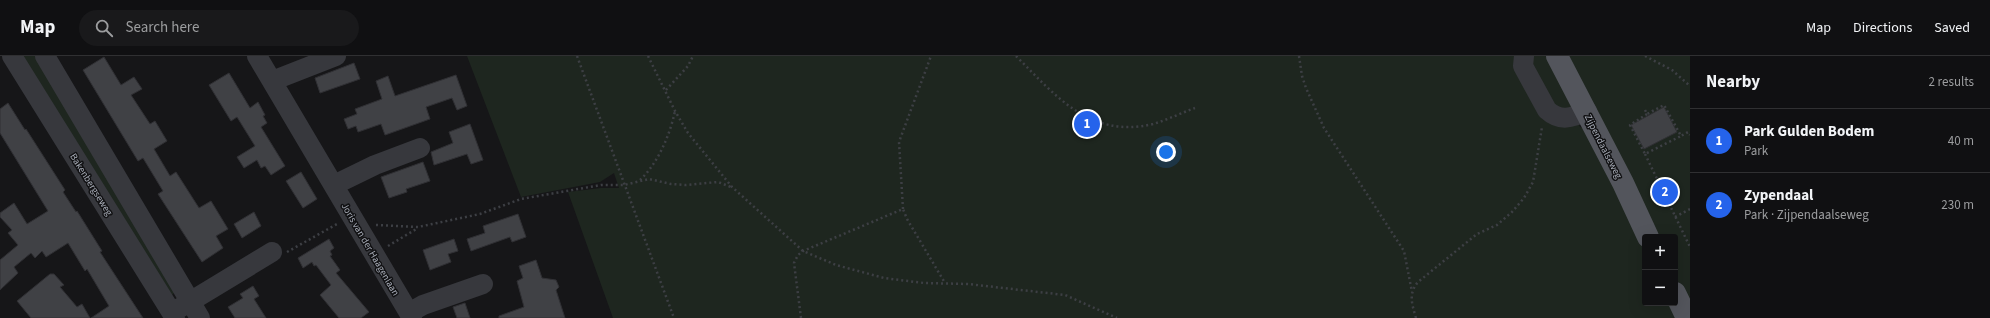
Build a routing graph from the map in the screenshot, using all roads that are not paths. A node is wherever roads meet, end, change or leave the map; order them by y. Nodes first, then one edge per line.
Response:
1 (12, 56) edge
2 (45, 56) edge
3 (257, 56) edge
4 (336, 56) edge
5 (1524, 56) edge
6 (1557, 56) edge
7 (272, 81) junction
8 (1587, 111) junction
9 (420, 148) dead end
10 (334, 185) junction
11 (1647, 234) edge
12 (272, 252) road end
13 (482, 284) dead end
14 (1678, 298) edge
15 (195, 310) edge
16 (173, 315) edge
17 (410, 315) edge
18 (1687, 318) edge

1 - 16 street, Bakenbergseweg
2 - 15 street
3 - 7 street, Joris van der Haagenlaan
4 - 7 street
5 - 8 street
6 - 8 main road, Zijpendaalseweg
7 - 10 street, Joris van der Haagenlaan
8 - 11 main road, Zijpendaalseweg
9 - 10 street
10 - 17 street, Joris van der Haagenlaan
12 - 15 street, Bakenbergseweg
13 - 17 street, Joris van der Haagenlaan
14 - 18 main road
15 - 16 street, Bakenbergseweg

